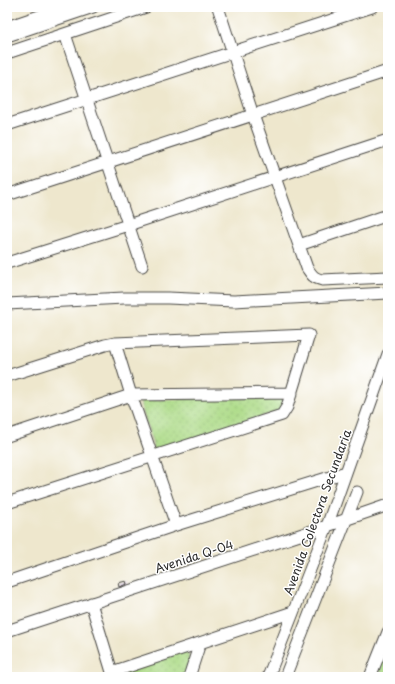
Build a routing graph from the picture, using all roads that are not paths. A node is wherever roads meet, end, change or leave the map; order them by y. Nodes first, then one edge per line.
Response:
1 (60, 7) edge
2 (93, 7) edge
3 (146, 7) edge
4 (218, 7) edge
5 (372, 7) edge
6 (7, 27) edge
7 (65, 34) junction
8 (7, 36) edge
9 (233, 52) junction
10 (7, 53) edge
11 (388, 71) edge
12 (86, 99) junction
13 (253, 115) junction
14 (7, 125) edge
15 (388, 140) edge
16 (107, 162) junction
17 (275, 177) junction
18 (7, 195) edge
19 (388, 215) edge
20 (128, 225) junction
21 (299, 245) junction
22 (7, 263) edge
23 (142, 266) dead end
24 (388, 276) edge
25 (388, 294) edge
26 (7, 304) edge
27 (115, 343) junction
28 (388, 354) edge
29 (7, 376) edge
30 (292, 393) junction
31 (131, 395) junction
32 (7, 436) edge
33 (152, 456) junction
34 (346, 472) junction
35 (357, 492) dead end
36 (7, 502) edge
37 (388, 505) edge
38 (347, 519) junction
39 (176, 525) junction
40 (327, 526) junction
41 (7, 582) edge
42 (90, 603) junction
43 (293, 612) junction
44 (7, 631) edge
45 (388, 632) edge
46 (200, 643) junction
47 (114, 674) edge
48 (189, 677) edge
49 (268, 677) edge
50 (285, 677) edge
51 (370, 677) edge

1 - 6 street
2 - 8 street
3 - 7 street
4 - 9 street
5 - 9 street
7 - 10 street
7 - 12 street
9 - 12 street
9 - 13 street
11 - 13 street
12 - 14 street
12 - 16 street
13 - 16 street
13 - 17 street
15 - 17 street
16 - 18 street
16 - 20 street
17 - 20 street
17 - 21 street
19 - 21 street
20 - 22 street
20 - 23 street
21 - 24 street
25 - 26 street
27 - 29 street
27 - 30 street
27 - 31 street
28 - 34 street, Avenida Colectora Secundaria
30 - 31 street
30 - 33 street
31 - 32 street
31 - 33 street
33 - 36 street
33 - 39 street
34 - 39 street
34 - 40 street, Avenida Colectora Secundaria
35 - 38 street
37 - 38 street, Avenida Q-04
38 - 40 street, Avenida Q-04
38 - 50 street
39 - 41 street
40 - 42 street, Avenida Q-04
40 - 43 street, Avenida Colectora Secundaria
42 - 44 street, Avenida Q-04
42 - 47 street
43 - 46 street
43 - 49 street, Avenida Colectora Secundaria
45 - 51 street
46 - 47 street
46 - 48 street

